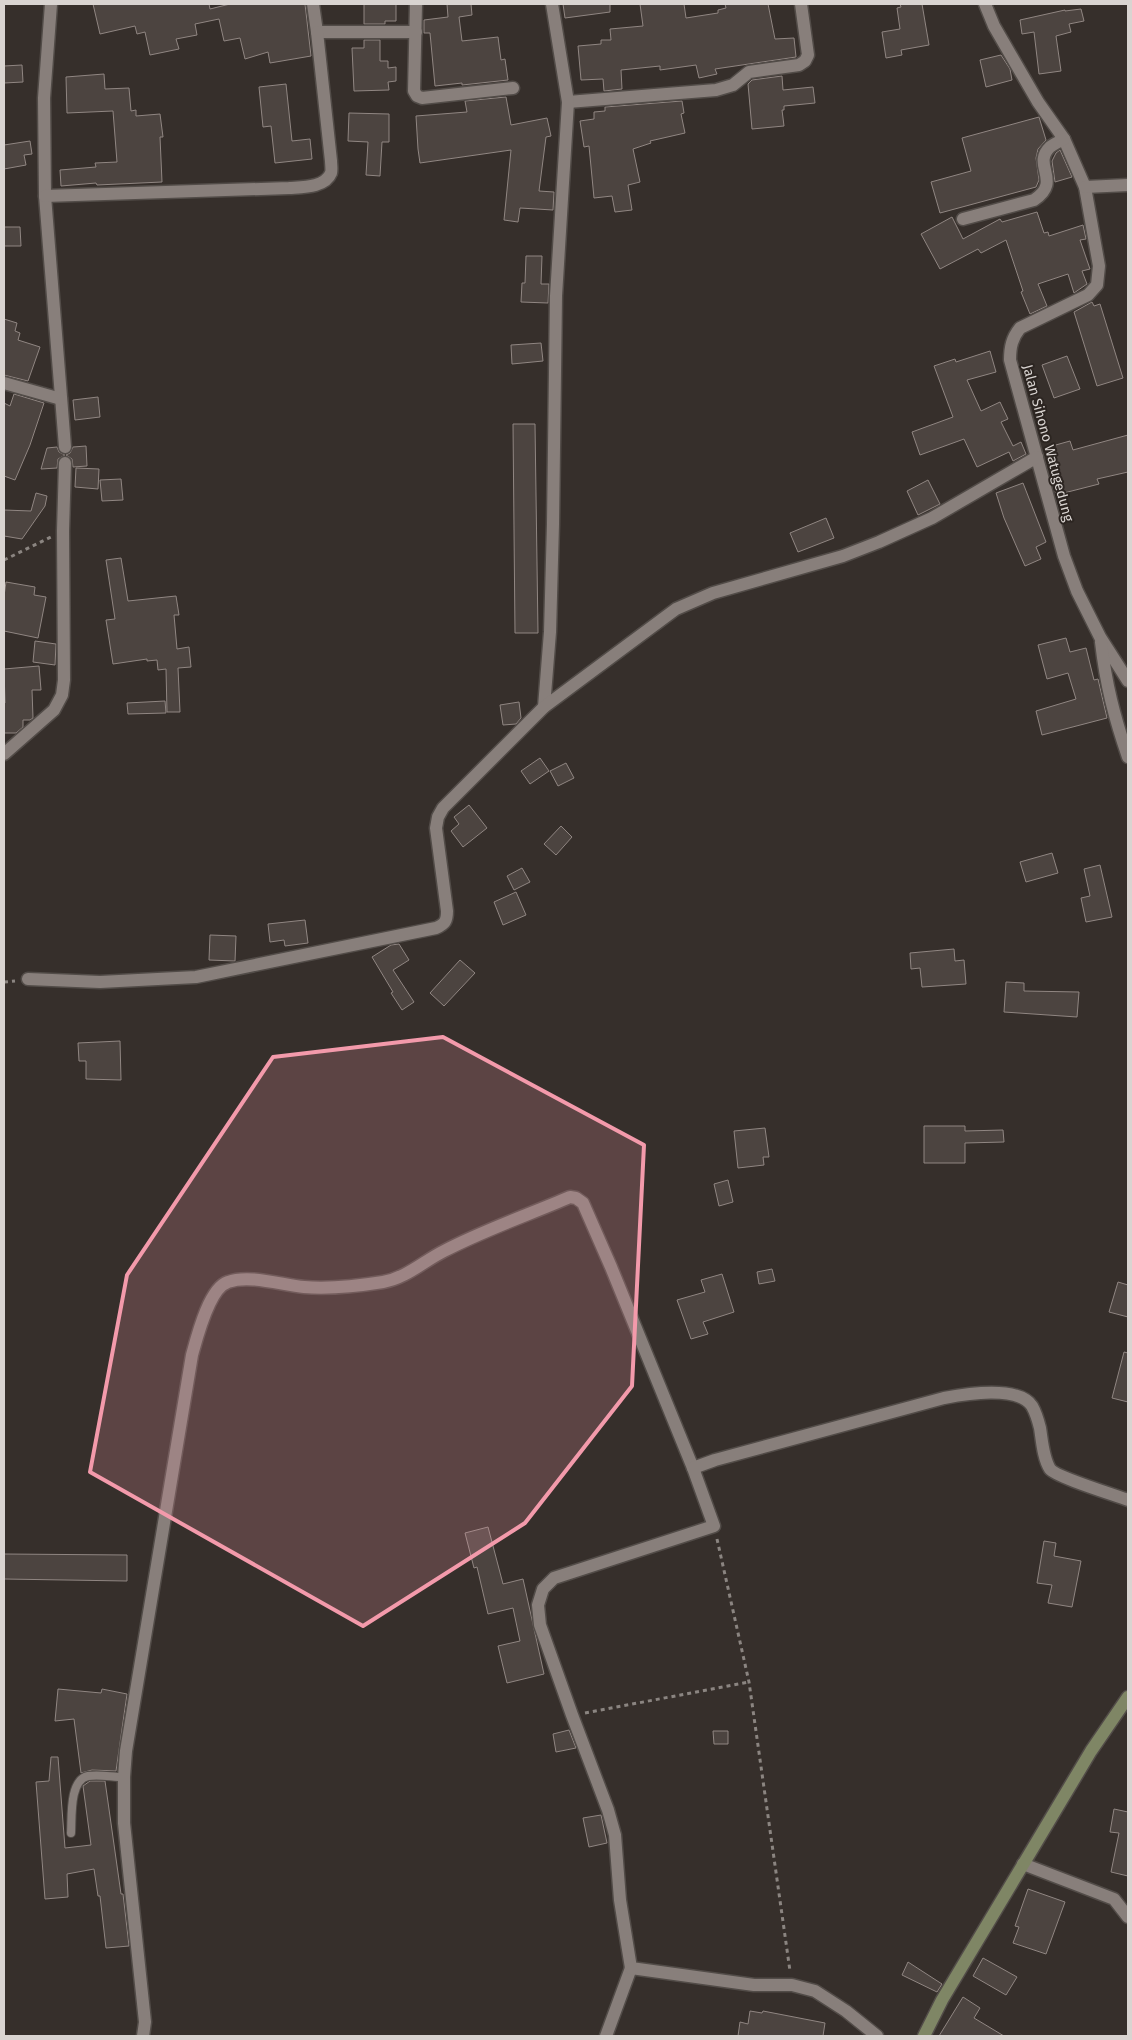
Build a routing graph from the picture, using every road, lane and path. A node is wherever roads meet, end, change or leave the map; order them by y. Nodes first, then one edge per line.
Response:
1 (50, 4) edge
2 (312, 4) edge
3 (416, 4) edge
4 (552, 4) edge
5 (801, 4) edge
6 (985, 4) edge
7 (317, 32) junction
8 (416, 32) junction
9 (513, 88) dead end
10 (568, 102) junction
11 (1064, 138) junction
12 (1128, 185) edge
13 (1086, 187) junction
14 (45, 196) junction
15 (963, 220) dead end
16 (4, 383) edge
17 (61, 400) junction
18 (65, 447) dead end
19 (1037, 458) junction
20 (65, 463) dead end
21 (62, 531) junction
22 (4, 560) edge
23 (1100, 637) junction
24 (1128, 680) edge
25 (544, 707) junction
26 (4, 754) edge
27 (1128, 757) edge
28 (28, 979) dead end
29 (693, 1468) junction
30 (1128, 1500) edge
31 (714, 1526) junction
32 (749, 1682) junction
33 (1128, 1697) edge
34 (572, 1715) junction
35 (124, 1777) junction
36 (71, 1833) dead end
37 (1023, 1864) junction
38 (1128, 1917) edge
39 (631, 1968) junction
40 (792, 1985) junction
41 (143, 2036) edge
42 (606, 2036) edge
43 (877, 2036) edge
44 (924, 2036) edge

1 - 14 street
2 - 7 street
3 - 8 street
4 - 10 street
5 - 10 street
6 - 11 street, Jalan Sihono Watugedung
7 - 8 street
7 - 14 street
8 - 9 street
10 - 25 street
11 - 13 street, Jalan Sihono Watugedung
11 - 15 street
12 - 13 street
13 - 19 street, Jalan Sihono Watugedung
14 - 17 street
16 - 17 street
17 - 18 street
19 - 23 street, Jalan Sihono Watugedung
19 - 25 street
20 - 21 street
21 - 22 path
21 - 26 street
23 - 24 street, Jalan Sihono Watugedung
23 - 27 street
25 - 28 street
29 - 30 street
29 - 31 street
29 - 35 street
31 - 32 path
31 - 34 street
32 - 34 path
32 - 40 path
33 - 37 street
34 - 39 street
35 - 36 lane
35 - 41 street
37 - 38 street
37 - 44 street
39 - 40 street
39 - 42 street
40 - 43 street

